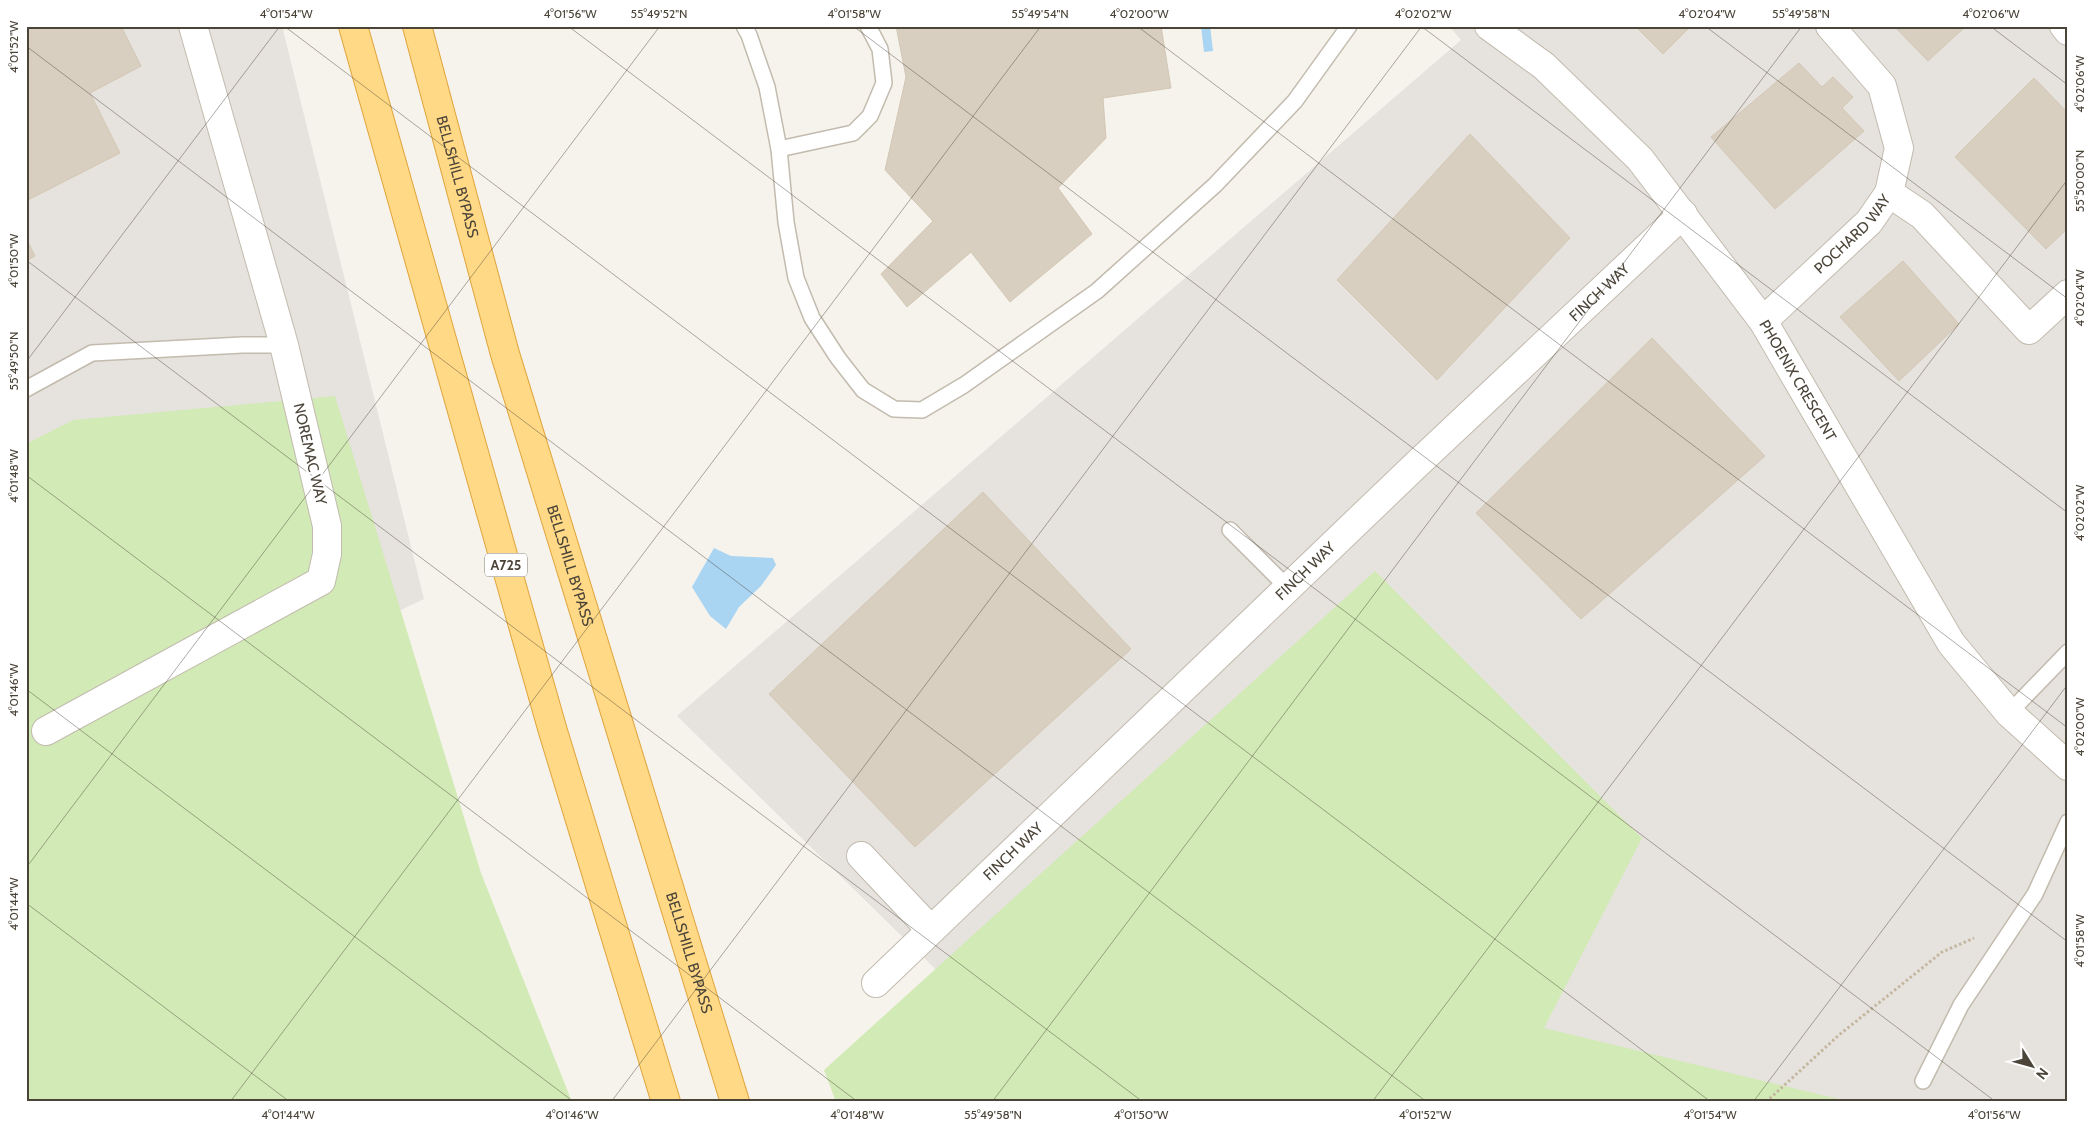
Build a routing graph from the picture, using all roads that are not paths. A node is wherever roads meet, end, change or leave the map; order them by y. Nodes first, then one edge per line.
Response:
1 (192, 26) edge
2 (353, 26) edge
3 (417, 26) edge
4 (436, 26) edge
5 (744, 26) edge
6 (868, 26) edge
7 (1348, 26) edge
8 (1489, 26) edge
9 (1830, 26) edge
10 (2064, 26) edge
11 (2068, 31) edge
12 (779, 149) junction
13 (1889, 193) junction
14 (1683, 214) junction
15 (2068, 294) edge
16 (1763, 321) junction
17 (284, 345) junction
18 (505, 354) junction
19 (26, 390) edge
20 (1230, 530) dead end
21 (1288, 588) junction
22 (2068, 652) edge
23 (2009, 713) junction
24 (46, 731) dead end
25 (2068, 766) edge
26 (2068, 822) edge
27 (861, 856) dead end
28 (932, 930) junction
29 (876, 983) dead end
30 (1923, 1081) dead end
31 (666, 1102) edge
32 (735, 1102) edge

1 - 17 street, NOREMAC WAY
2 - 31 highway, A725
3 - 18 highway, BELLSHILL BYPASS
4 - 18 highway
5 - 12 lane
6 - 12 lane
7 - 12 lane
8 - 14 street, PHOENIX CRESCENT
9 - 13 street, POCHARD WAY
10 - 11 street
13 - 15 street
13 - 16 street, POCHARD WAY
14 - 16 street, PHOENIX CRESCENT
14 - 21 street, FINCH WAY
16 - 23 street, PHOENIX CRESCENT
17 - 19 lane
17 - 24 street, NOREMAC WAY
18 - 32 highway, BELLSHILL BYPASS
20 - 21 lane
21 - 28 street, FINCH WAY
22 - 23 lane
23 - 25 street, PHOENIX CRESCENT
26 - 30 lane
27 - 28 street
28 - 29 street, FINCH WAY

